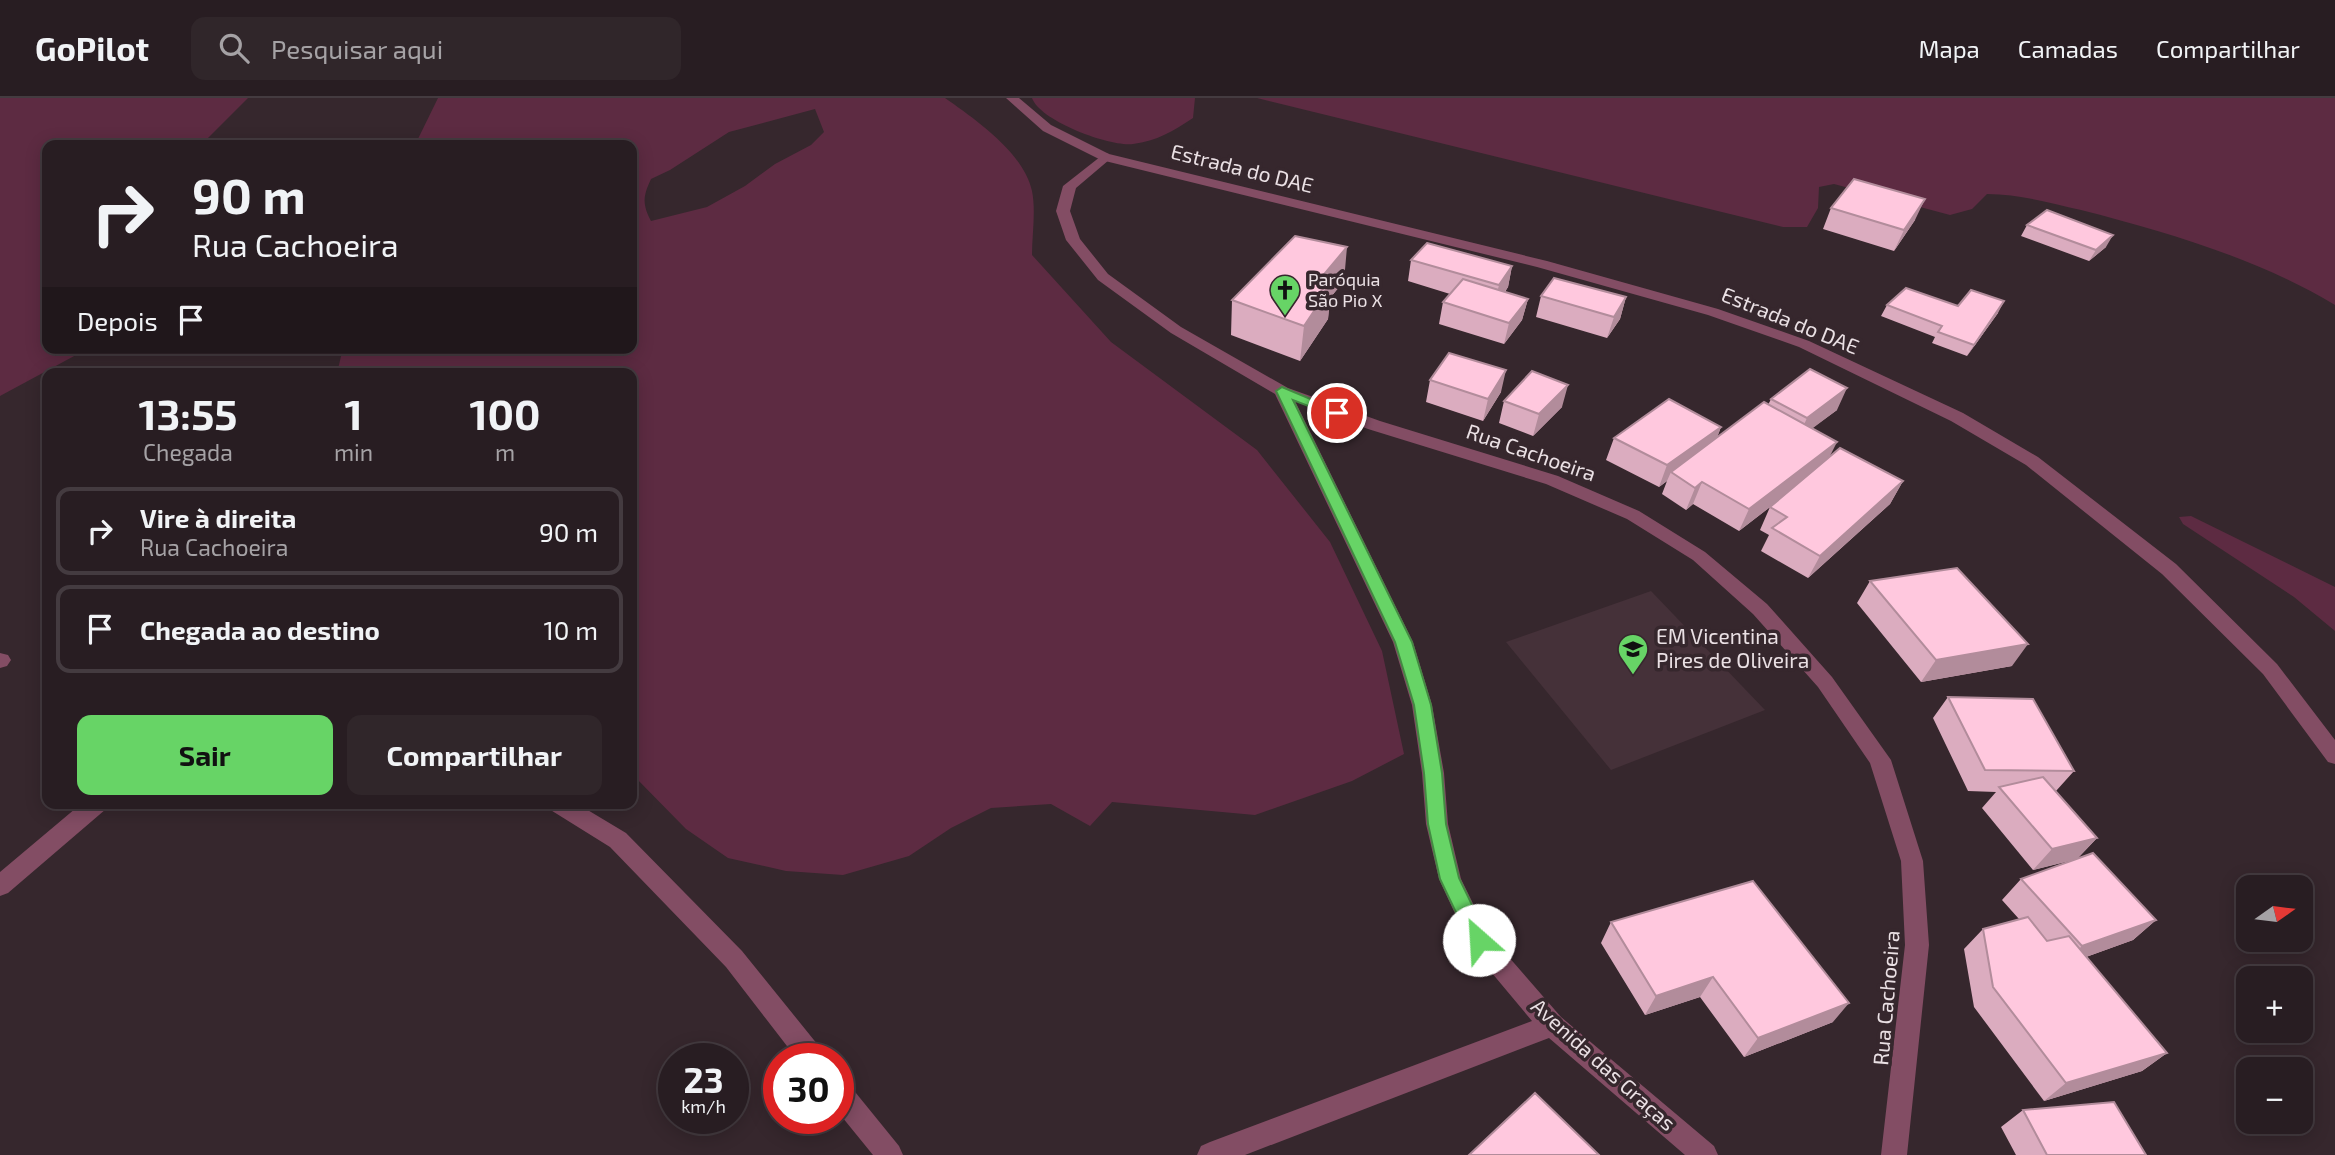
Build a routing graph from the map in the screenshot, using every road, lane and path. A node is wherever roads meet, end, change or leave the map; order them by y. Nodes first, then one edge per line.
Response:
1 (1012, 98) edge
2 (1105, 157) junction
3 (1282, 391) junction
4 (2335, 756) edge
5 (91, 809) edge
6 (567, 809) edge
7 (0, 886) edge
8 (1552, 1025) junction
9 (800, 1043) edge
10 (854, 1111) edge
11 (890, 1155) edge
12 (1210, 1155) edge
13 (1705, 1155) edge
14 (1894, 1155) edge

1 - 2 street
2 - 3 street, Rua Cachoeira
2 - 4 street, Estrada do DAE
3 - 8 street, Avenida das Graças
3 - 14 street, Rua Cachoeira
5 - 7 street
6 - 9 street
8 - 12 street
8 - 13 street, Avenida das Graças
10 - 11 street

